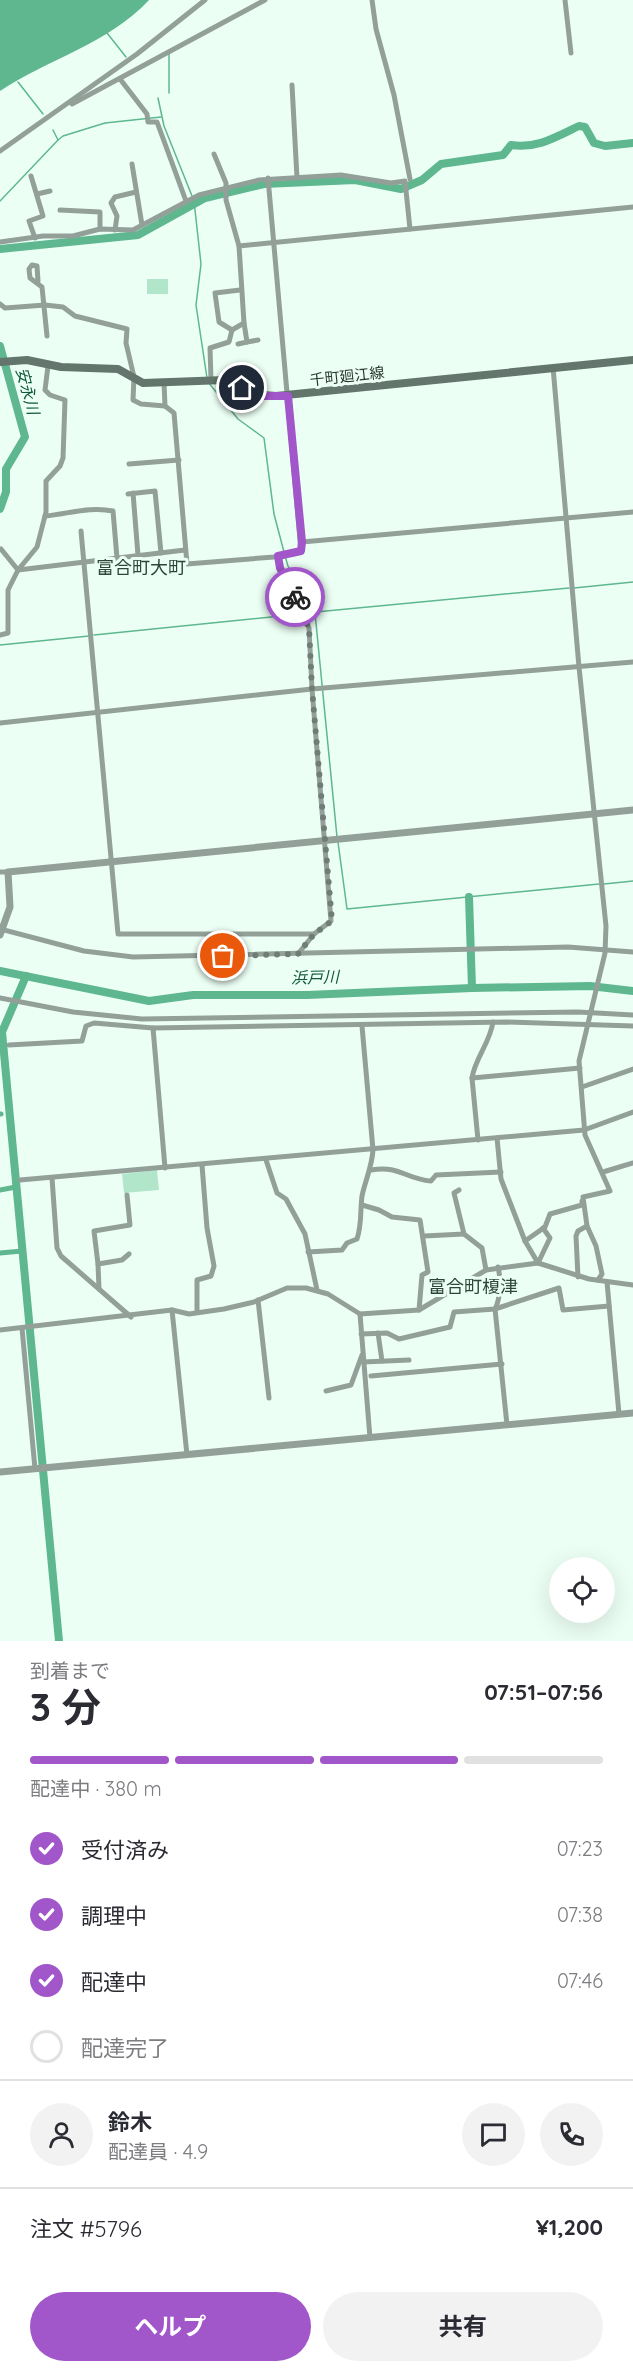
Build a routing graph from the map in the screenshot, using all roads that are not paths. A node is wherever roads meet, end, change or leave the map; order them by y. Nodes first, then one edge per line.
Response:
1 (205, 0) edge
2 (266, 0) edge
3 (372, 0) edge
4 (565, 0) edge
5 (571, 53) dead end
6 (120, 79) junction
7 (292, 85) dead end
8 (58, 111) junction
9 (0, 151) edge
10 (214, 154) dead end
11 (132, 164) dead end
12 (31, 176) dead end
13 (268, 178) junction
14 (297, 178) junction
15 (407, 180) junction
16 (225, 186) junction
17 (50, 191) dead end
18 (136, 192) junction
19 (37, 194) junction
20 (187, 200) junction
21 (633, 207) edge
22 (60, 210) dead end
23 (142, 225) junction
24 (100, 229) junction
25 (410, 229) junction
26 (115, 230) junction
27 (34, 238) junction
28 (0, 242) edge
29 (274, 242) junction
30 (238, 246) junction
31 (38, 282) dead end
32 (240, 290) junction
33 (0, 304) edge
34 (45, 305) junction
35 (244, 323) junction
36 (232, 330) junction
37 (47, 336) dead end
38 (258, 340) dead end
39 (247, 342) junction
40 (238, 344) dead end
41 (633, 360) edge
42 (0, 362) edge
43 (48, 366) junction
44 (553, 367) junction
45 (134, 377) junction
46 (211, 380) junction
47 (164, 382) junction
48 (288, 396) junction
49 (165, 406) junction
50 (179, 460) junction
51 (129, 464) dead end
52 (633, 512) edge
53 (45, 516) junction
54 (566, 518) junction
55 (81, 531) dead end
56 (302, 542) junction
57 (1, 549) edge
58 (185, 550) junction
59 (161, 553) junction
60 (138, 555) junction
61 (278, 556) junction
62 (117, 558) junction
63 (83, 561) junction
64 (18, 570) junction
65 (8, 590) junction
66 (0, 591) edge
67 (0, 635) edge
68 (633, 662) edge
69 (579, 667) junction
70 (314, 689) junction
71 (98, 713) junction
72 (0, 723) edge
73 (633, 810) edge
74 (595, 813) junction
75 (327, 838) junction
76 (112, 863) junction
77 (4, 872) edge
78 (1, 931) edge
79 (314, 934) junction
80 (606, 949) junction
81 (633, 952) edge
82 (298, 954) junction
83 (0, 998) edge
84 (592, 1013) junction
85 (633, 1015) edge
86 (493, 1022) junction
87 (589, 1023) junction
88 (362, 1026) junction
89 (633, 1026) edge
90 (153, 1028) junction
91 (9, 1045) dead end
92 (580, 1068) junction
93 (633, 1069) edge
94 (472, 1078) junction
95 (582, 1087) junction
96 (633, 1112) edge
97 (584, 1130) junction
98 (497, 1138) junction
99 (478, 1140) junction
100 (373, 1150) junction
101 (266, 1160) junction
102 (633, 1163) edge
103 (202, 1165) junction
104 (165, 1168) junction
105 (371, 1170) junction
106 (501, 1172) junction
107 (603, 1173) junction
108 (52, 1178) junction
109 (20, 1180) dead end
110 (459, 1190) dead end
111 (127, 1195) dead end
112 (583, 1197) junction
113 (362, 1205) junction
114 (587, 1226) junction
115 (543, 1228) junction
116 (464, 1234) junction
117 (424, 1236) junction
118 (525, 1241) junction
119 (308, 1252) junction
120 (129, 1254) dead end
121 (538, 1263) junction
122 (98, 1264) junction
123 (498, 1267) junction
124 (486, 1270) junction
125 (578, 1276) junction
126 (598, 1280) junction
127 (607, 1282) junction
128 (633, 1285) edge
129 (99, 1289) junction
130 (317, 1290) junction
131 (258, 1300) junction
132 (609, 1306) junction
133 (495, 1309) junction
134 (172, 1310) junction
135 (419, 1310) junction
136 (197, 1312) junction
137 (360, 1314) junction
138 (131, 1317) junction
139 (24, 1328) junction
140 (0, 1330) edge
141 (378, 1333) junction
142 (361, 1334) junction
143 (363, 1352) junction
144 (409, 1360) dead end
145 (382, 1361) junction
146 (363, 1362) junction
147 (502, 1364) junction
148 (370, 1376) dead end
149 (326, 1391) dead end
150 (269, 1398) dead end
151 (633, 1413) edge
152 (619, 1414) junction
153 (507, 1425) junction
154 (370, 1438) junction
155 (187, 1455) junction
156 (36, 1469) junction
157 (0, 1472) edge

1 - 8 street
2 - 6 street
3 - 15 street
4 - 5 street
6 - 8 street
6 - 20 street
7 - 14 street
8 - 9 street
10 - 16 street
11 - 18 street
12 - 19 street
13 - 14 street
13 - 16 street
13 - 29 street
14 - 15 street
15 - 25 street
16 - 20 street
16 - 30 street
17 - 19 street
18 - 23 street
18 - 26 street
19 - 27 street
20 - 23 street
21 - 25 street
22 - 24 street
23 - 26 street
24 - 26 street
24 - 27 street
25 - 29 street
27 - 28 street
29 - 30 street
29 - 48 street
30 - 32 street
31 - 34 street
32 - 35 street
32 - 36 street
33 - 34 street
34 - 37 street
34 - 45 street
35 - 36 street
35 - 39 street
36 - 46 street
38 - 39 street
39 - 40 street
41 - 44 main road, 千町廻江線
42 - 43 main road, 千町廻江線
43 - 45 main road, 千町廻江線
43 - 53 street
44 - 48 main road, 千町廻江線
44 - 54 street
45 - 47 main road, 千町廻江線
45 - 49 street
46 - 47 main road, 千町廻江線
46 - 48 main road, 千町廻江線
47 - 49 street
48 - 56 street
49 - 50 street
50 - 51 street
50 - 58 street
52 - 54 street
53 - 62 street
53 - 64 street
54 - 56 street
54 - 69 street
55 - 63 street
56 - 61 street
57 - 64 street
58 - 59 street
58 - 61 street
59 - 60 street
59 - 60 street
60 - 62 street
61 - 70 street
62 - 63 street
63 - 64 street
63 - 71 street
64 - 65 street
65 - 66 street
65 - 67 street
68 - 69 street
69 - 70 street
69 - 74 street
70 - 71 street
70 - 75 street
71 - 72 street
71 - 76 street
73 - 74 street
74 - 75 street
74 - 80 street
75 - 76 street
75 - 79 street
76 - 77 street
76 - 79 street
77 - 78 street
78 - 82 street
79 - 82 street
80 - 81 street
80 - 82 street
80 - 84 street
83 - 84 street
84 - 85 street
84 - 87 street
86 - 87 street
86 - 88 street
86 - 94 street
87 - 89 street
87 - 92 street
88 - 90 street
88 - 100 street
90 - 91 street
90 - 104 street
92 - 94 street
92 - 95 street
93 - 95 street
94 - 99 street
95 - 97 street
96 - 97 street
97 - 98 street
97 - 107 street
98 - 99 street
98 - 106 street
99 - 100 street
100 - 101 street
100 - 105 street
101 - 103 street
101 - 119 street
102 - 107 street
103 - 104 street
103 - 136 street
104 - 108 street
105 - 106 street
105 - 113 street
106 - 118 street
107 - 112 street
108 - 109 street
108 - 129 street
110 - 116 street
111 - 122 street
112 - 114 street
112 - 115 street
113 - 117 street
113 - 119 street
114 - 125 street
114 - 126 street
115 - 118 street
115 - 121 street
116 - 117 street
116 - 124 street
117 - 135 street
118 - 121 street
119 - 130 street
120 - 122 street
121 - 123 street
121 - 125 street
122 - 129 street
123 - 124 street
123 - 133 street
124 - 135 street
125 - 126 street
126 - 127 street
127 - 128 street
127 - 132 street
129 - 138 street
130 - 131 street
130 - 137 street
131 - 136 street
131 - 150 street
132 - 133 street
132 - 152 street
133 - 141 street
133 - 147 street
134 - 136 street
134 - 138 street
134 - 155 street
135 - 137 street
137 - 142 street
138 - 139 street
139 - 140 street
139 - 156 street
141 - 142 street
141 - 145 street
142 - 143 street
143 - 146 street
143 - 149 street
144 - 145 street
145 - 146 street
146 - 154 street
147 - 148 street
147 - 153 street
151 - 152 street
152 - 153 street
153 - 154 street
154 - 155 street
155 - 156 street
156 - 157 street

